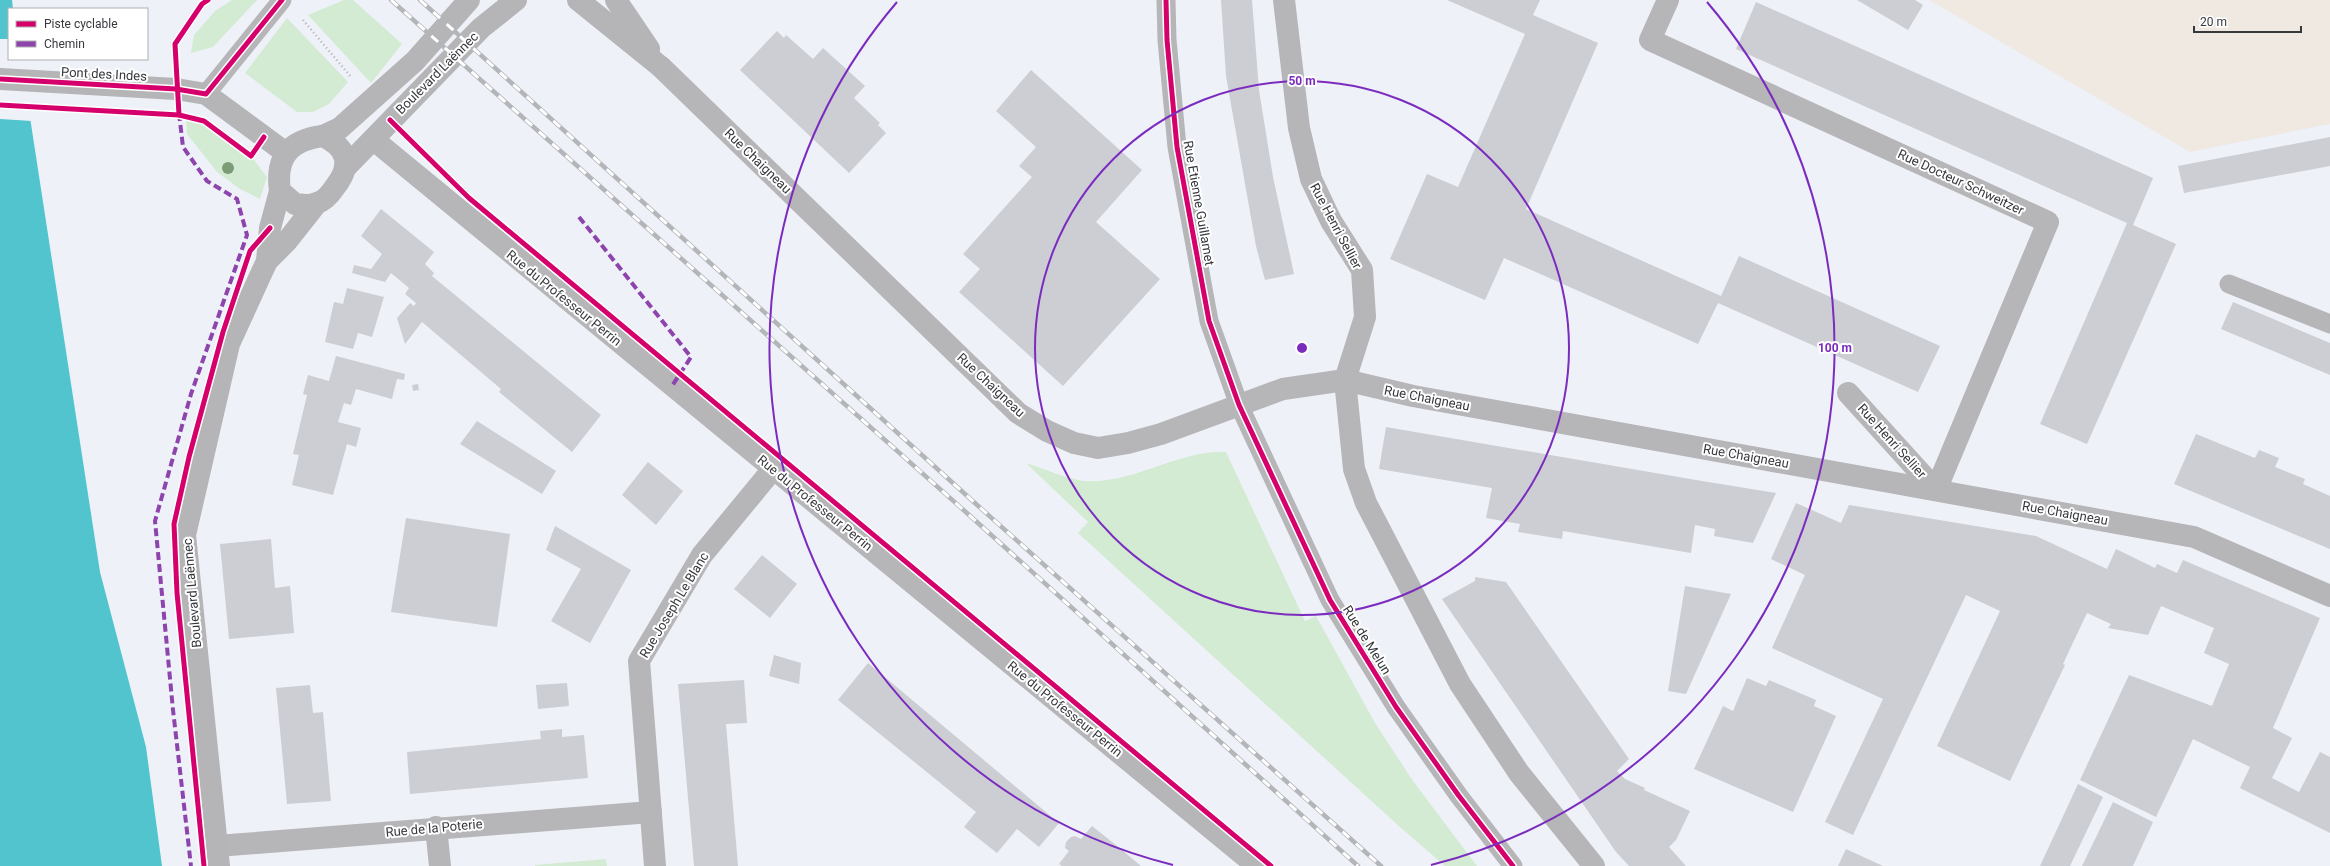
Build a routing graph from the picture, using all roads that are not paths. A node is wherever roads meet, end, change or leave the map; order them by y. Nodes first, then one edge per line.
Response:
1 (282, 0) edge
2 (470, 0) edge
3 (516, 0) edge
4 (578, 0) edge
5 (616, 0) edge
6 (1166, 0) edge
7 (1284, 0) edge
8 (1668, 0) edge
9 (661, 67) junction
10 (0, 79) edge
11 (206, 94) junction
12 (322, 136) junction
13 (374, 140) junction
14 (286, 153) junction
15 (345, 168) junction
16 (280, 191) junction
17 (317, 203) junction
18 (268, 261) junction
19 (2229, 284) dead end
20 (2330, 324) edge
21 (1345, 380) junction
22 (1848, 392) dead end
23 (1239, 405) junction
24 (773, 469) junction
25 (1936, 490) junction
26 (2330, 596) edge
27 (651, 812) junction
28 (436, 827) junction
29 (218, 856) edge
30 (440, 866) edge
31 (655, 866) edge
32 (1257, 866) edge
33 (1513, 866) edge
34 (1594, 866) edge

1 - 11 lane
2 - 12 main road, Boulevard Laënnec
3 - 13 main road, Boulevard Laënnec
4 - 9 main road, Rue Chaigneau
5 - 9 main road, Rue Chaigneau
6 - 23 lane, Rue Etienne Guillamet
7 - 21 street, Rue Henri Sellier
8 - 25 street, Rue Docteur Schweitzer
9 - 23 street, Rue Chaigneau
10 - 11 main road, Pont des Indes
11 - 14 main road
12 - 14 main road
12 - 15 main road
13 - 15 main road, Boulevard Laënnec
13 - 24 street, Rue du Professeur Perrin
14 - 16 main road
15 - 17 main road
16 - 17 main road
16 - 18 main road, Boulevard Laënnec
17 - 18 main road, Boulevard Laënnec
18 - 29 main road, Boulevard Laënnec
19 - 20 lane
21 - 23 street, Rue Chaigneau
21 - 25 street, Rue Chaigneau
21 - 34 street
22 - 25 street, Rue Henri Sellier
23 - 33 lane, Rue de Melun
24 - 27 street, Rue Joseph Le Blanc
24 - 32 street, Rue du Professeur Perrin
25 - 26 street, Rue Chaigneau
27 - 28 street, Rue de la Poterie
27 - 31 street, Rue Joseph Le Blanc
28 - 29 street, Rue de la Poterie
28 - 30 street

